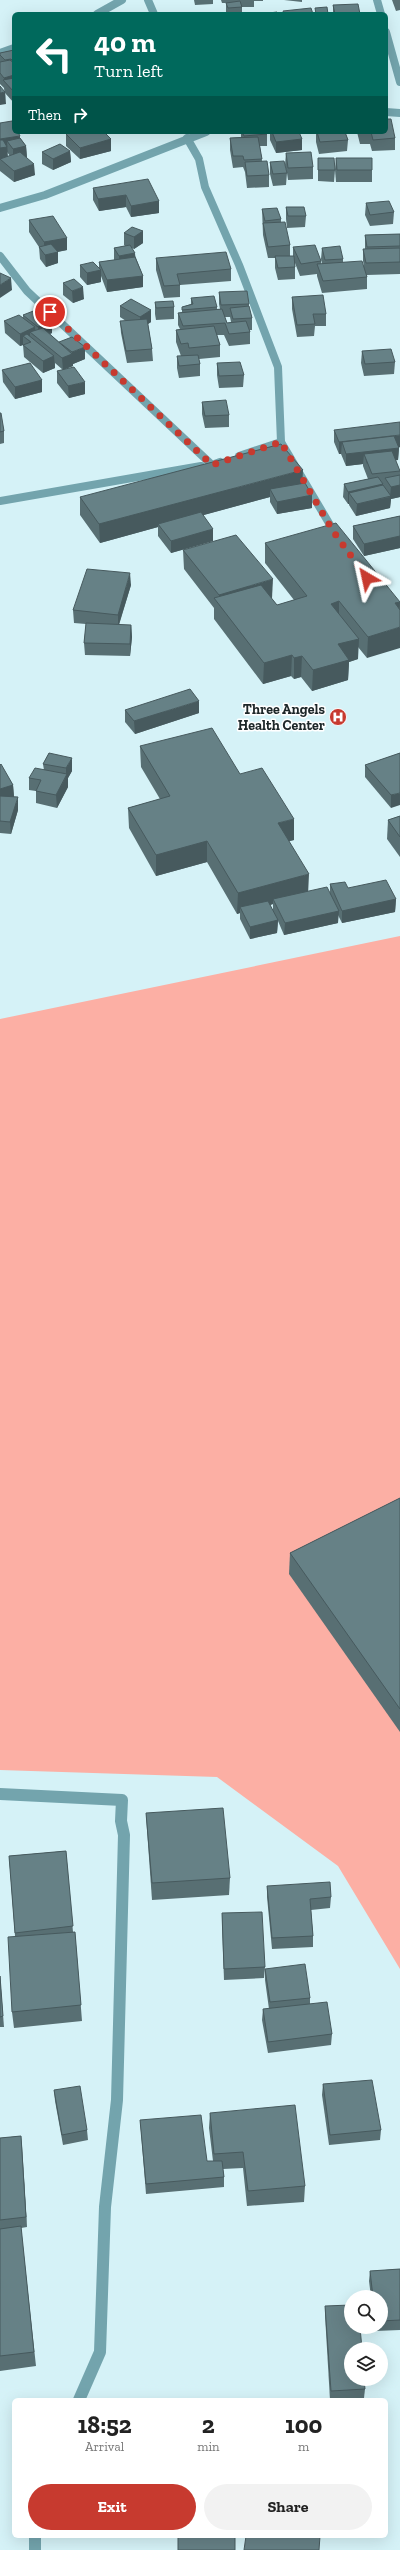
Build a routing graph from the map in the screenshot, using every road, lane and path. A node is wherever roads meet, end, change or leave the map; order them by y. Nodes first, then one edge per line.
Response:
1 (122, 0) edge
2 (148, 0) edge
3 (377, 0) edge
4 (101, 12) edge
5 (153, 12) edge
6 (380, 12) edge
7 (388, 39) edge
8 (12, 49) edge
9 (0, 53) edge
10 (400, 82) edge
11 (388, 112) edge
12 (400, 113) edge
13 (200, 134) edge
14 (187, 138) junction
15 (0, 208) edge
16 (0, 256) edge
17 (281, 442) junction
18 (212, 465) junction
19 (0, 501) edge
20 (342, 544) edge
21 (0, 1794) edge
22 (80, 2398) edge
23 (35, 2538) edge
24 (35, 2550) edge

1 - 4 street
2 - 5 street
3 - 6 street
7 - 10 street
8 - 9 street
11 - 12 street
13 - 14 street
14 - 15 street
14 - 17 street
16 - 18 street
17 - 18 street
17 - 20 street
18 - 19 street
21 - 22 street
23 - 24 street

